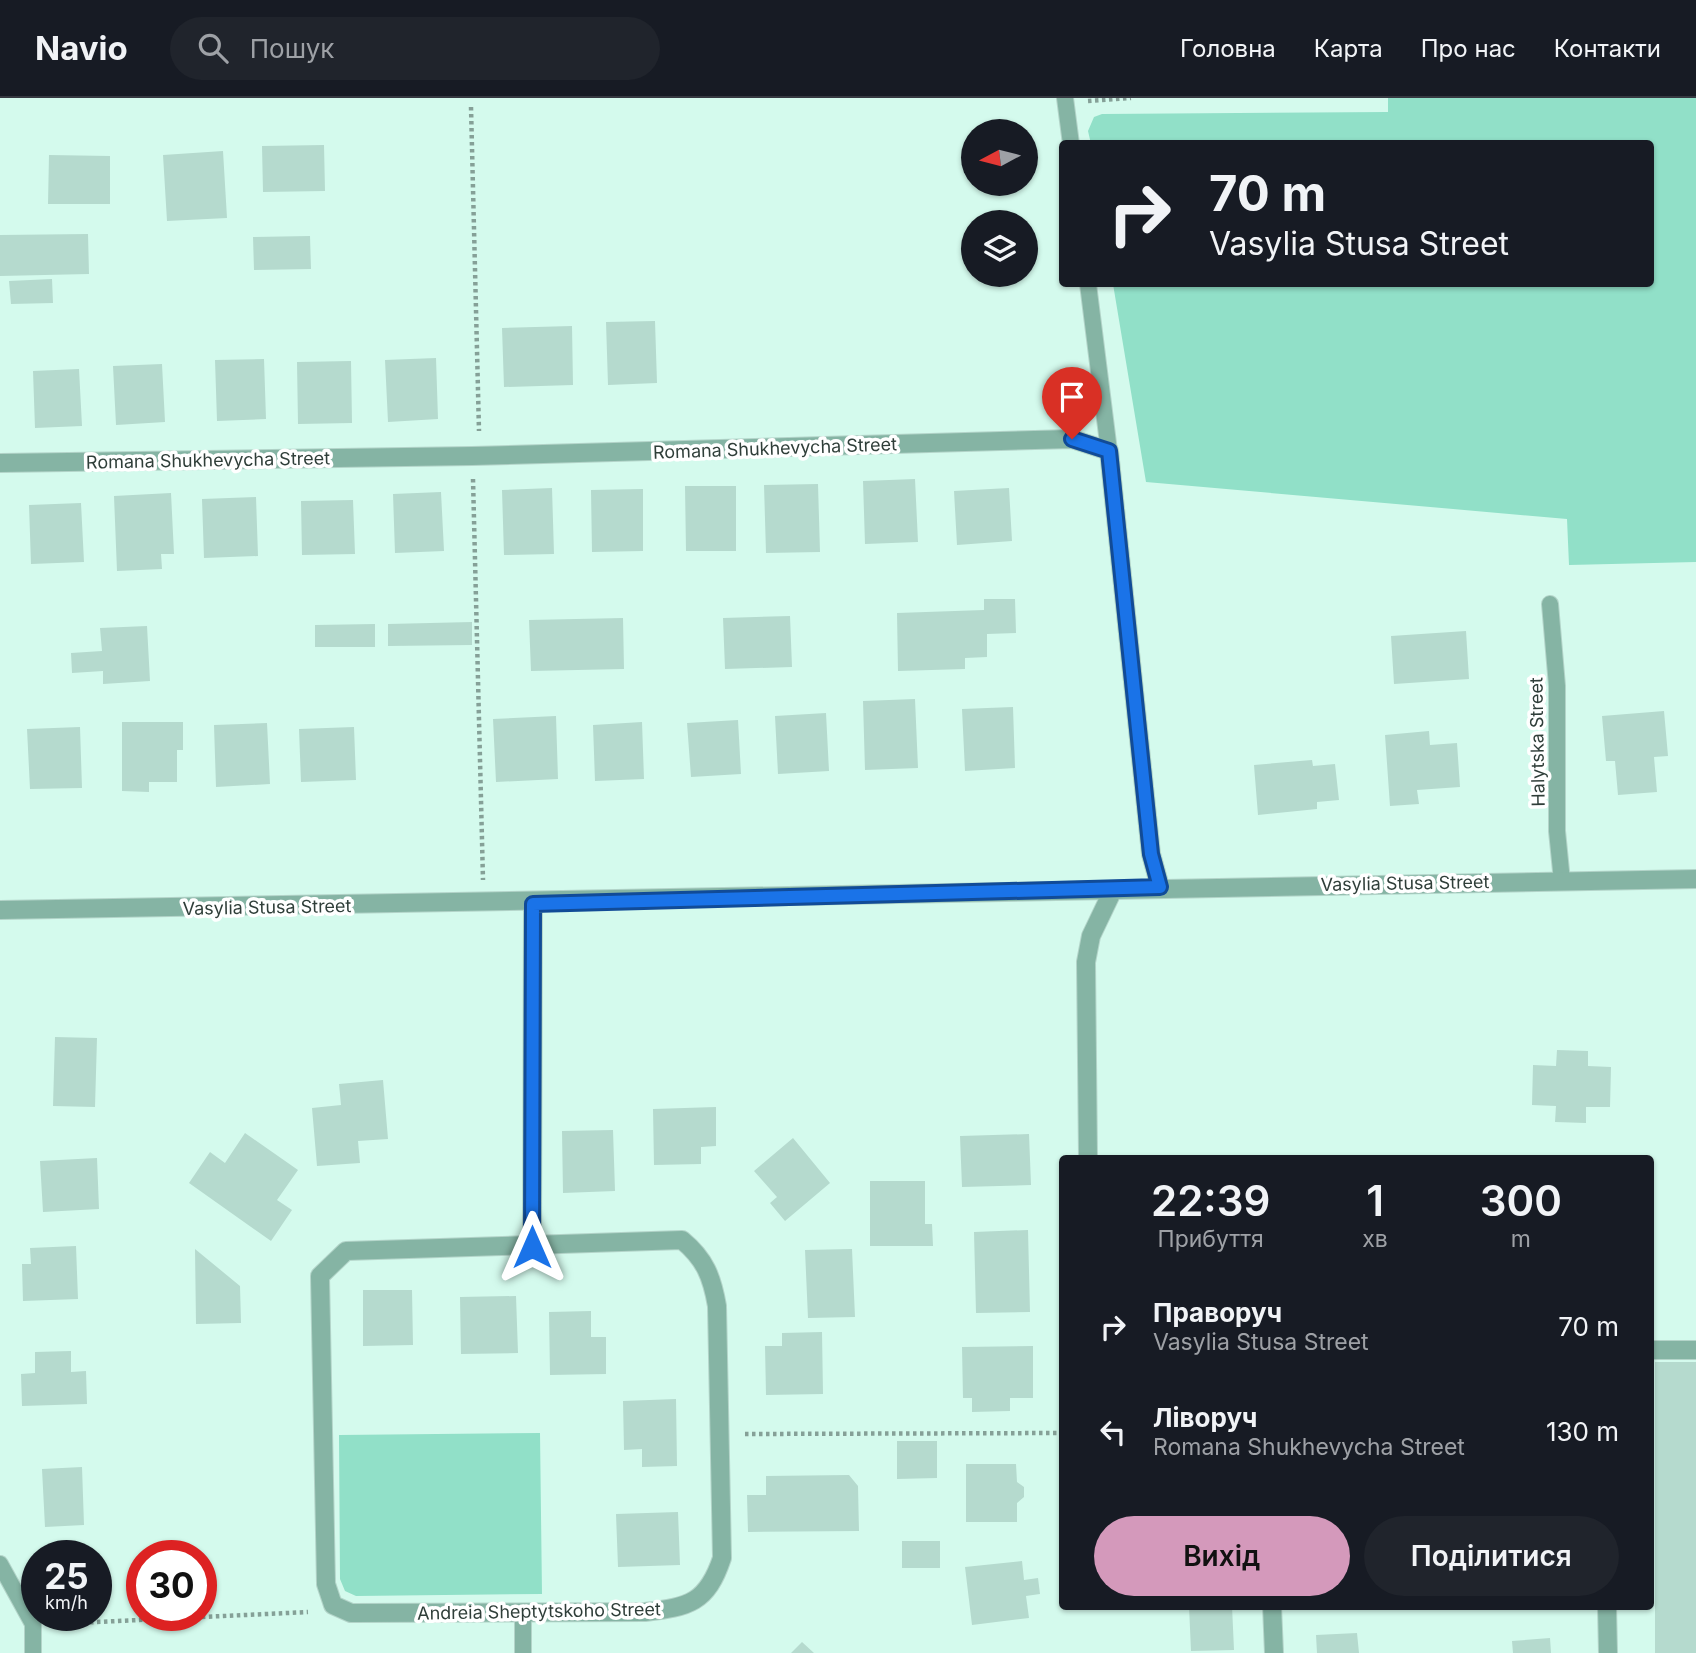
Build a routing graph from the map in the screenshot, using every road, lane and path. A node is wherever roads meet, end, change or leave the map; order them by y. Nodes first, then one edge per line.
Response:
1 (1131, 98) edge
2 (1066, 100) edge
3 (471, 107) dead end
4 (1071, 140) edge
5 (1088, 287) edge
6 (1109, 451) junction
7 (476, 456) junction
8 (0, 463) edge
9 (1550, 604) dead end
10 (1696, 879) edge
11 (1562, 881) junction
12 (1160, 887) junction
13 (1113, 890) junction
14 (533, 904) junction
15 (483, 905) junction
16 (0, 910) edge
17 (1087, 1155) edge
18 (532, 1247) junction
19 (1654, 1350) edge
20 (1696, 1350) edge
21 (1059, 1433) edge
22 (719, 1434) junction
23 (0, 1564) edge
24 (21, 1602) edge
25 (333, 1605) junction
26 (1272, 1610) edge
27 (1607, 1610) edge
28 (523, 1612) junction
29 (112, 1623) edge
30 (33, 1631) edge
31 (33, 1653) edge
32 (523, 1653) edge
33 (1274, 1653) edge
34 (1608, 1653) edge

1 - 2 path
2 - 4 lane
3 - 7 path
5 - 6 lane
6 - 7 street, Romana Shukhevycha Street
6 - 12 street
7 - 8 street, Romana Shukhevycha Street
7 - 15 path
9 - 11 lane, Halytska Street
10 - 11 street, Vasylia Stusa Street
11 - 12 street, Vasylia Stusa Street
12 - 13 street, Vasylia Stusa Street
13 - 14 street, Vasylia Stusa Street
13 - 17 street
14 - 15 street, Vasylia Stusa Street
14 - 18 street
15 - 16 street, Vasylia Stusa Street
18 - 22 street
18 - 25 street
19 - 20 street
21 - 22 path
22 - 28 street, Andreia Sheptytskoho Street
23 - 24 lane
25 - 28 street, Andreia Sheptytskoho Street
25 - 29 path
26 - 33 street
27 - 34 street
28 - 32 lane
30 - 31 lane

